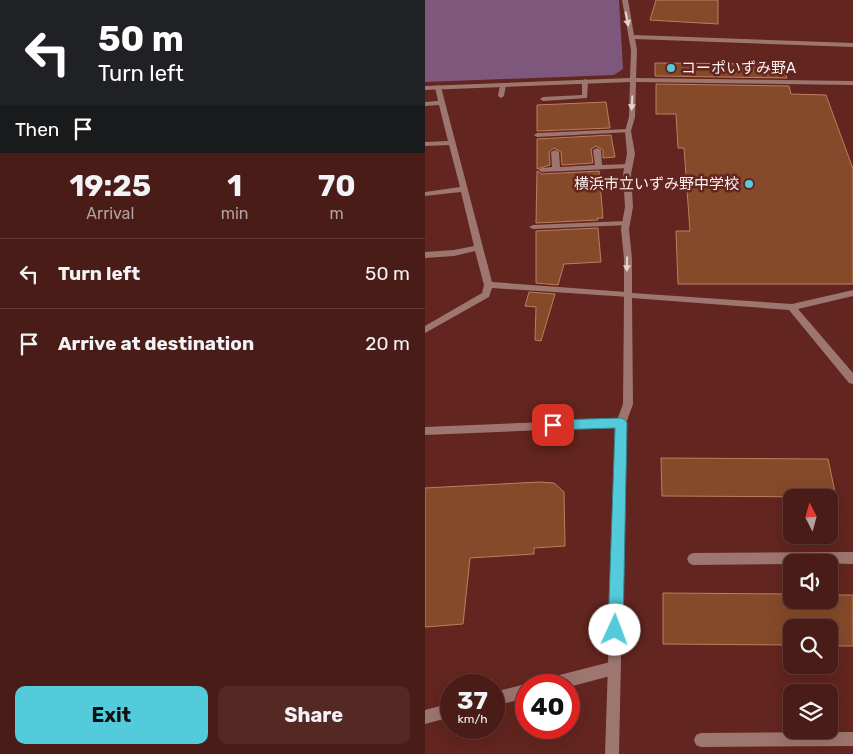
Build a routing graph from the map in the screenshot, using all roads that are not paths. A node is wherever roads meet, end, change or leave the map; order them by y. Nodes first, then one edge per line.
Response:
1 (625, 0) edge
2 (631, 37) junction
3 (853, 45) edge
4 (633, 80) junction
5 (585, 82) junction
6 (853, 83) edge
7 (503, 85) junction
8 (438, 87) junction
9 (425, 88) edge
10 (501, 96) dead end
11 (543, 99) dead end
12 (442, 103) junction
13 (425, 104) edge
14 (628, 131) junction
15 (537, 135) dead end
16 (452, 143) junction
17 (425, 144) edge
18 (597, 150) dead end
19 (555, 152) dead end
20 (629, 166) junction
21 (599, 168) junction
22 (556, 169) junction
23 (542, 170) dead end
24 (464, 189) junction
25 (425, 194) edge
26 (626, 223) junction
27 (533, 227) dead end
28 (479, 248) junction
29 (425, 255) edge
30 (488, 285) junction
31 (853, 294) edge
32 (627, 295) junction
33 (792, 307) junction
34 (425, 330) edge
35 (853, 380) edge
36 (621, 423) junction
37 (425, 431) edge
38 (853, 558) edge
39 (693, 559) dead end
40 (614, 668) junction
41 (580, 677) edge
42 (440, 713) edge
43 (425, 717) edge
44 (853, 739) edge
45 (701, 740) dead end
46 (612, 754) edge

1 -> 2 street
2 - 3 street
2 - 4 street
4 - 5 street
4 - 6 street
4 -> 14 street
5 - 7 street
5 - 11 street
7 - 8 street
7 - 10 street
8 - 9 street
8 - 12 street
12 - 13 street
12 - 16 street
14 - 15 street
14 - 20 street
16 - 17 street
16 - 24 street
18 - 21 street
19 - 22 street
20 - 21 street
20 - 26 street
21 - 22 street
22 - 23 street
24 - 25 street
24 - 28 street
26 - 27 street
26 -> 32 street
28 - 29 street
28 - 30 street
30 - 32 street
30 - 34 street
31 - 33 street
32 - 33 street
32 - 36 street
33 - 35 street
36 - 37 street
36 - 40 street
38 - 39 street
40 - 41 street
40 - 46 street
42 - 43 street
44 - 45 street

